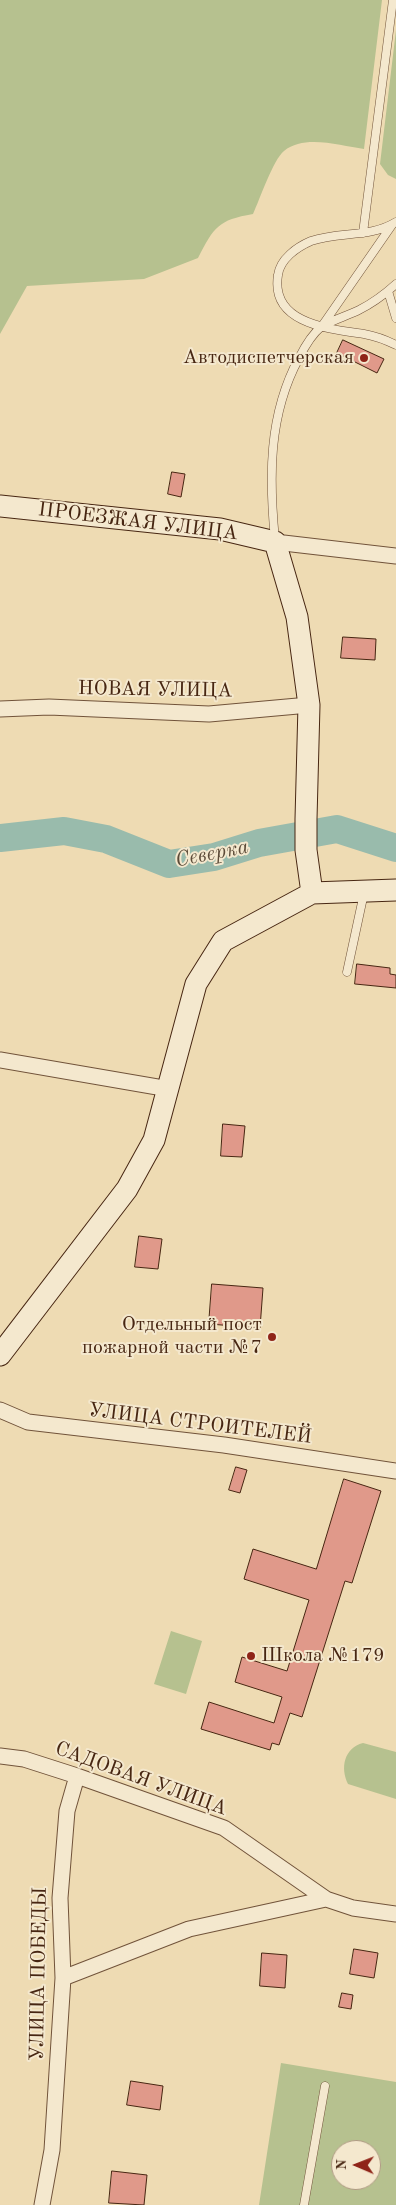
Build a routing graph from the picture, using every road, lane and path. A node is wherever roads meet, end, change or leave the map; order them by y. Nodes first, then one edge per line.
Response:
1 (393, 0) edge
2 (394, 223) edge
3 (363, 233) junction
4 (396, 284) edge
5 (388, 291) junction
6 (396, 318) edge
7 (321, 327) junction
8 (396, 345) edge
9 (0, 506) edge
10 (275, 542) junction
11 (396, 556) edge
12 (309, 705) junction
13 (0, 709) edge
14 (396, 890) edge
15 (364, 891) junction
16 (312, 893) junction
17 (347, 972) dead end
18 (0, 1060) edge
19 (169, 1089) junction
20 (0, 1355) edge
21 (0, 1410) edge
22 (396, 1471) edge
23 (0, 1756) edge
24 (77, 1776) junction
25 (326, 1899) junction
26 (396, 1914) edge
27 (63, 1978) junction
28 (325, 2086) dead end
29 (42, 2205) edge
30 (304, 2205) edge

1 - 3 lane
2 - 3 lane
2 - 7 lane
3 - 7 lane
4 - 5 lane
5 - 6 lane
5 - 7 lane
7 - 8 lane
7 - 10 lane
9 - 10 street, ПРОЕЗЖАЯ УЛИЦА
10 - 11 street
10 - 12 street
12 - 13 street, НОВАЯ УЛИЦА
12 - 16 street
14 - 15 street
15 - 16 street
15 - 17 lane
16 - 19 street
18 - 19 street
19 - 20 street
21 - 22 street, УЛИЦА СТРОИТЕЛЕЙ
23 - 24 street, САДОВАЯ УЛИЦА
24 - 25 street, САДОВАЯ УЛИЦА
24 - 27 street, УЛИЦА ПОБЕДЫ
25 - 26 street, САДОВАЯ УЛИЦА
25 - 27 street
27 - 29 street, УЛИЦА ПОБЕДЫ
28 - 30 lane

